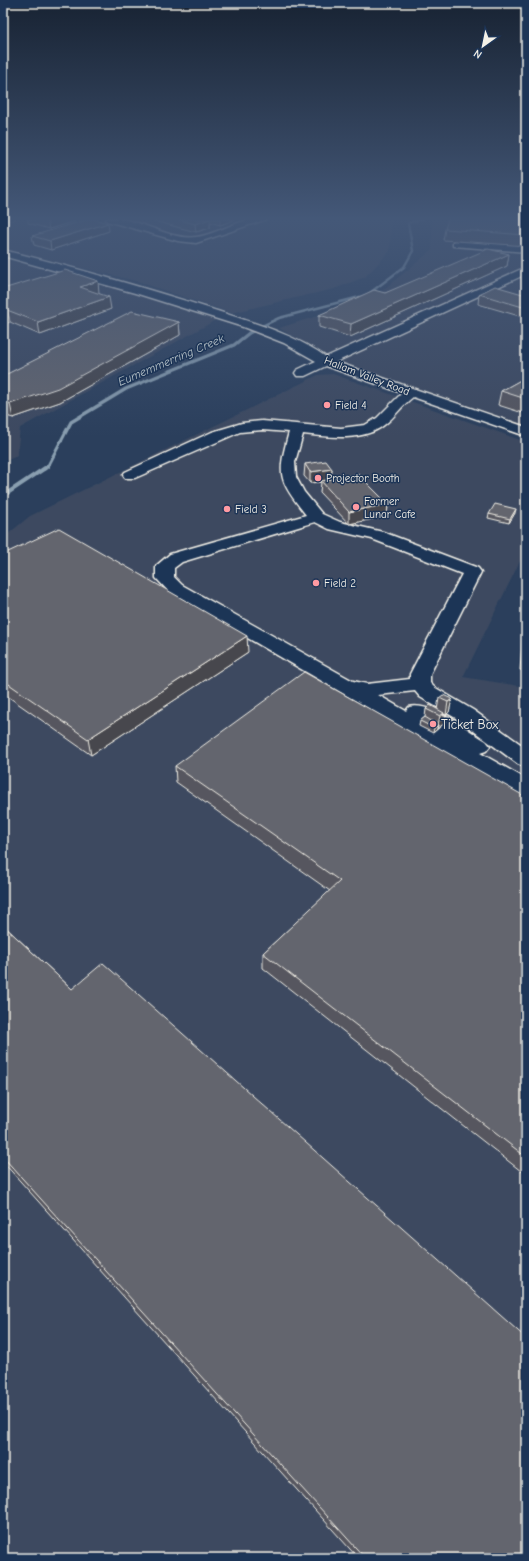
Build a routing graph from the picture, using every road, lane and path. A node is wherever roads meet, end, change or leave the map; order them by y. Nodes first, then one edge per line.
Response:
1 (147, 292) edge
2 (479, 292) edge
3 (326, 362) junction
4 (301, 373) dead end
5 (411, 393) junction
6 (297, 429) junction
7 (526, 432) edge
8 (130, 475) dead end
9 (316, 516) junction
10 (348, 687) junction
11 (418, 710) junction
12 (526, 759) edge
13 (526, 767) edge
14 (526, 772) edge
15 (526, 781) edge
16 (526, 789) edge

1 - 3 street, Hallam Valley Road
2 - 3 street
3 - 4 street
3 - 5 street, Hallam Valley Road
5 - 6 street
5 - 7 street, Hallam Valley Road
6 - 8 street
6 - 9 street
9 - 10 street
9 - 11 street
10 - 11 street
10 - 11 street
10 - 11 street
11 - 12 street
11 - 13 street
11 - 14 street
11 - 15 street
11 - 16 street

